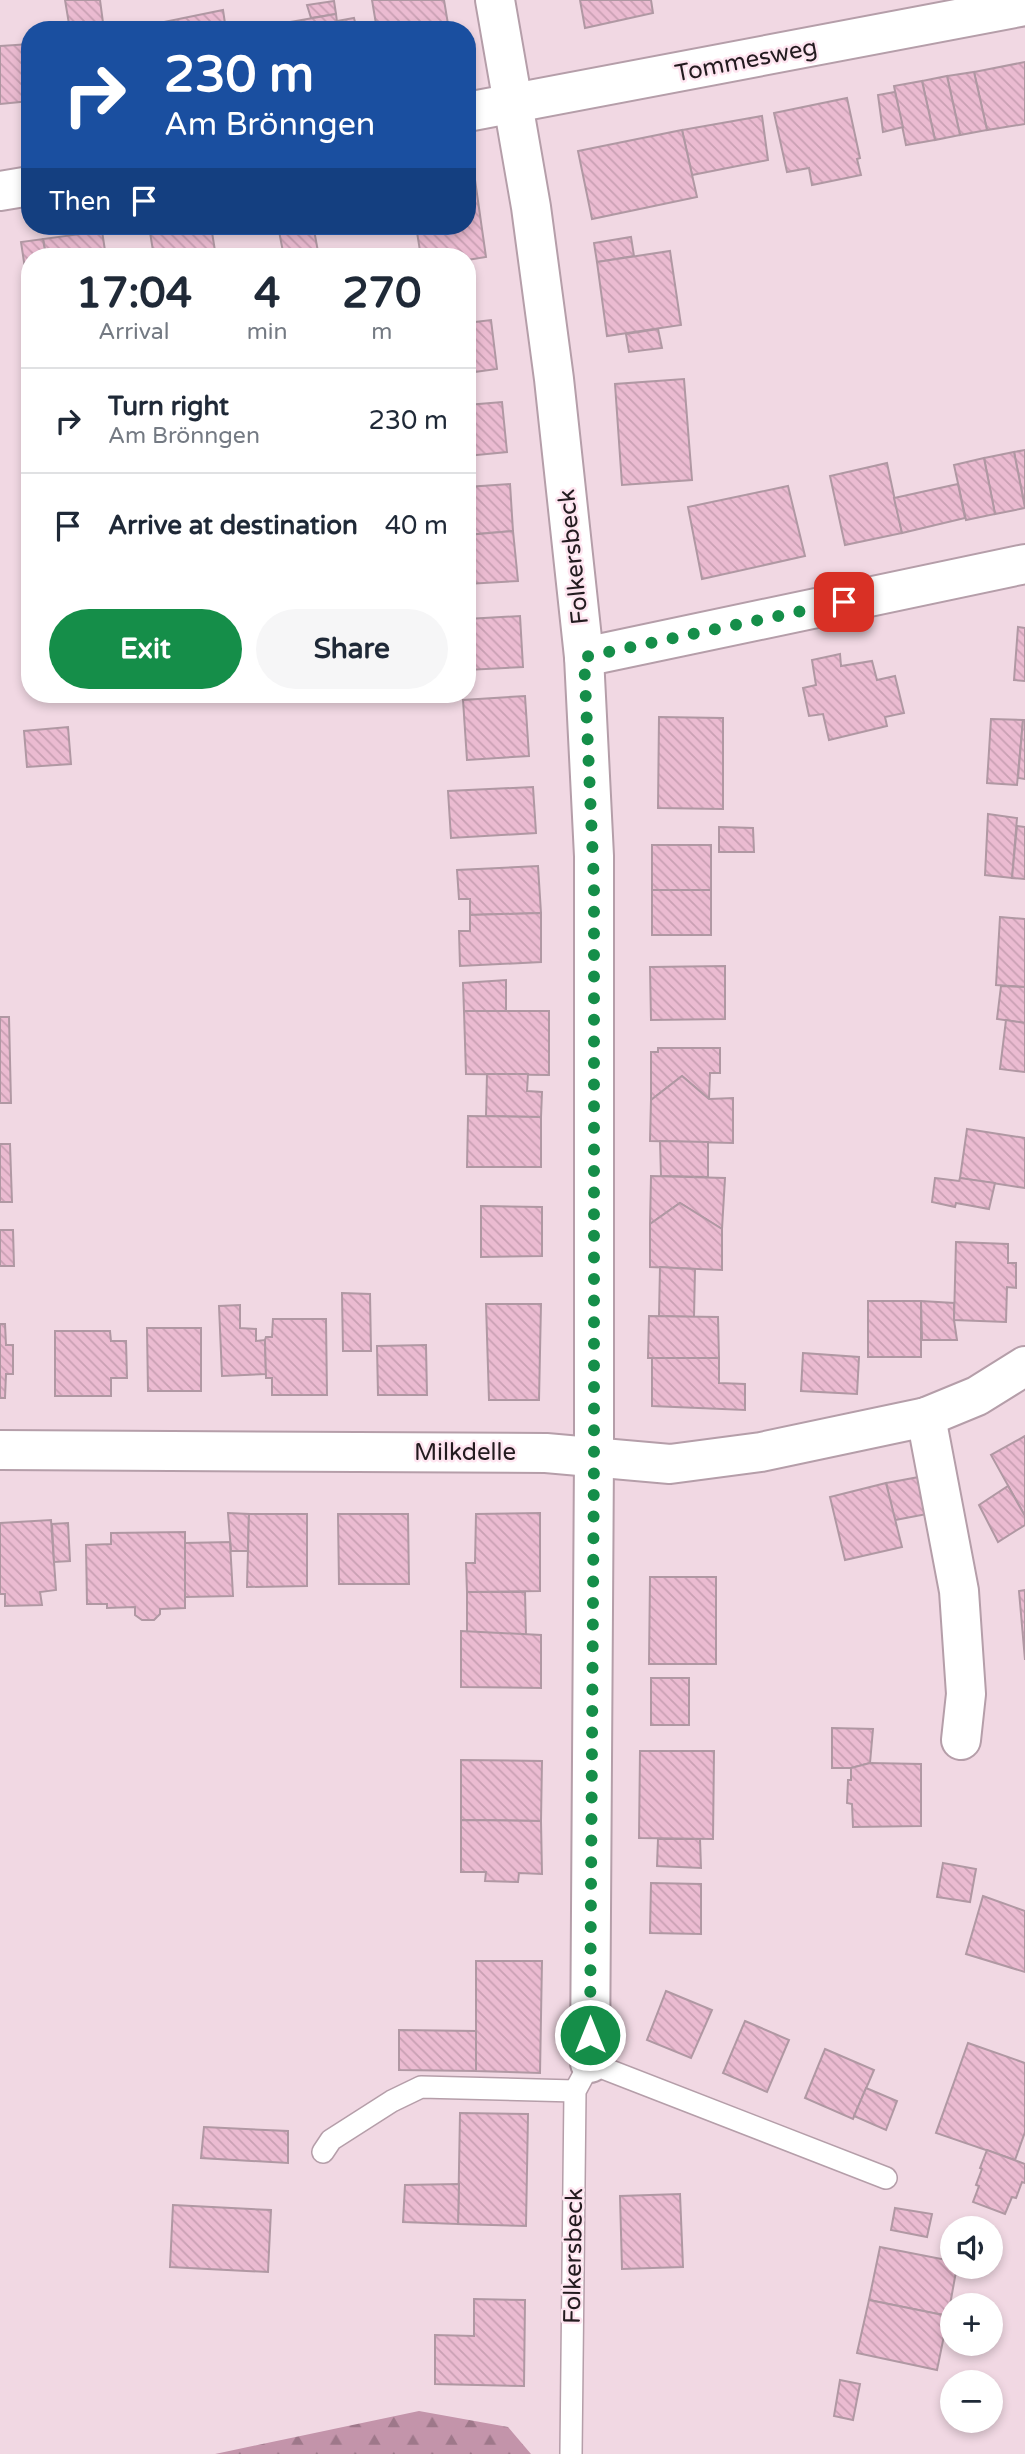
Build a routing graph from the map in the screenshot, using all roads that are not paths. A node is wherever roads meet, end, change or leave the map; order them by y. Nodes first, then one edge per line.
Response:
1 (495, 0) edge
2 (1025, 6) edge
3 (514, 104) junction
4 (476, 110) edge
5 (21, 188) edge
6 (0, 191) edge
7 (1025, 564) edge
8 (584, 657) junction
9 (1025, 1366) edge
10 (926, 1417) junction
11 (0, 1450) edge
12 (594, 1457) junction
13 (961, 1740) dead end
14 (583, 2077) junction
15 (323, 2152) dead end
16 (886, 2178) dead end
17 (571, 2454) edge

1 - 3 street, Folkersbeck
2 - 3 street, Tommesweg
3 - 4 street, Tommesweg
3 - 8 street, Folkersbeck
5 - 6 street
7 - 8 street
8 - 12 street, Folkersbeck
9 - 10 street, Milkdelle
10 - 12 street, Milkdelle
10 - 13 street
11 - 12 street, Milkdelle
12 - 14 street, Folkersbeck
14 - 15 lane
14 - 16 lane
14 - 17 lane, Folkersbeck

